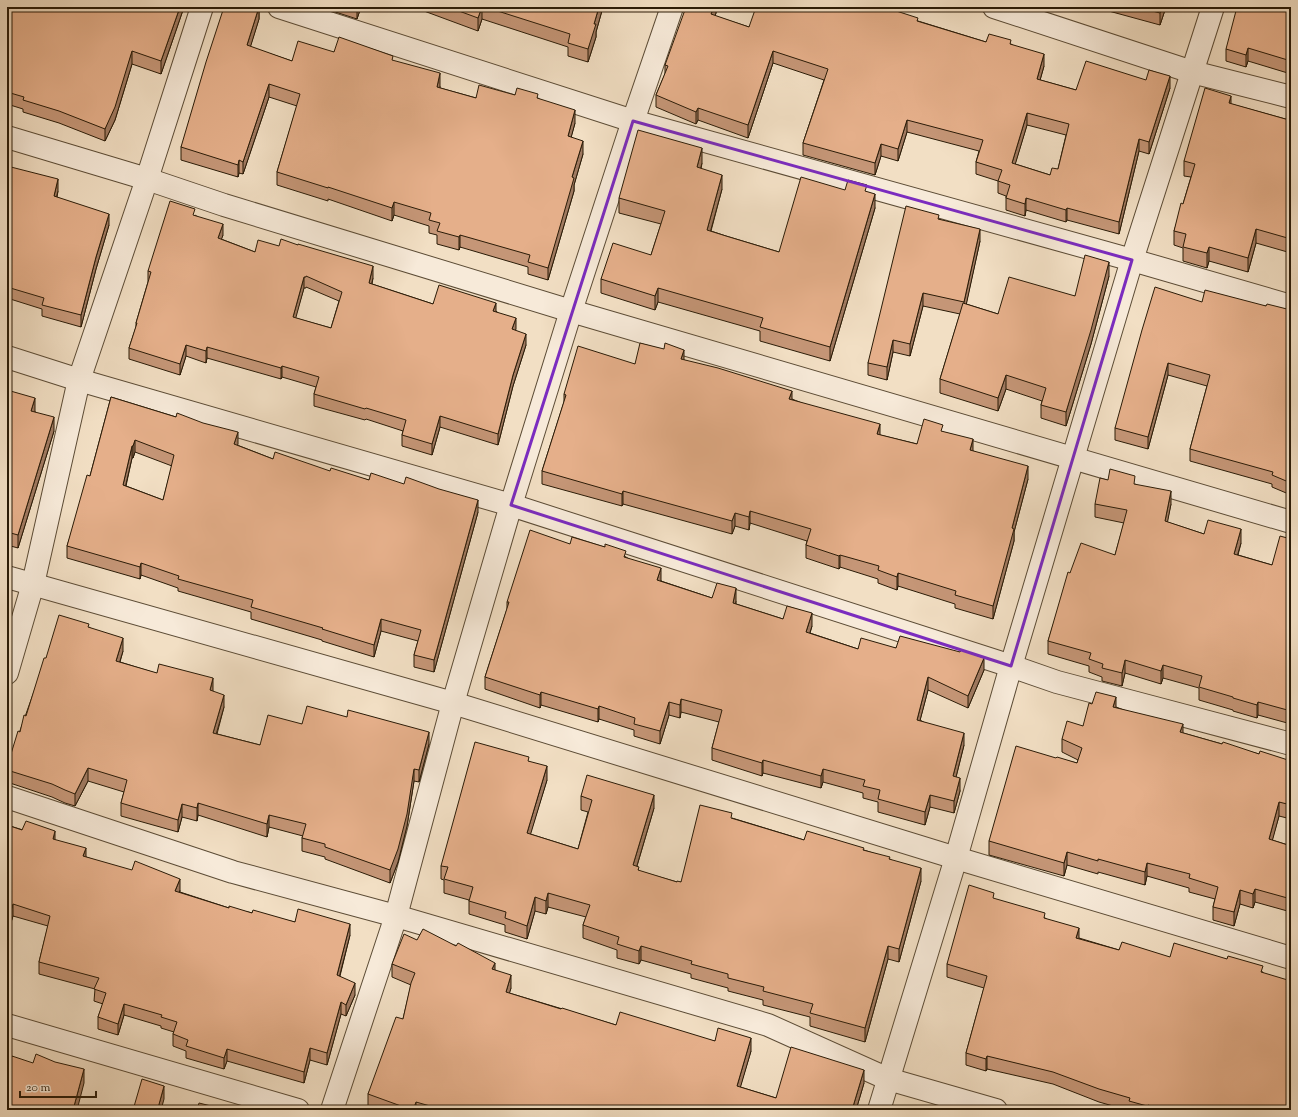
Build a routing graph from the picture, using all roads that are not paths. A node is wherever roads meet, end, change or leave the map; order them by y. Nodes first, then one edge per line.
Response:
1 (202, 7) edge
2 (279, 7) edge
3 (672, 7) edge
4 (994, 7) edge
5 (1213, 7) edge
6 (1192, 72) junction
7 (1291, 97) edge
8 (633, 121) junction
9 (7, 137) edge
10 (147, 179) junction
11 (1132, 260) junction
12 (1291, 306) edge
13 (571, 311) junction
14 (7, 357) edge
15 (79, 380) junction
16 (1072, 457) junction
17 (511, 505) junction
18 (1291, 522) edge
19 (7, 577) edge
20 (33, 584) junction
21 (1011, 666) junction
22 (7, 673) edge
23 (453, 703) junction
24 (1291, 744) edge
25 (7, 797) edge
26 (956, 858) junction
27 (396, 916) junction
28 (1291, 958) edge
29 (7, 1025) edge
30 (888, 1079) junction
31 (298, 1110) edge
32 (332, 1110) edge
33 (879, 1110) edge
34 (996, 1110) edge

1 - 10 street
2 - 8 street
3 - 8 street
4 - 6 street
5 - 6 street
6 - 7 street
6 - 11 street
8 - 11 street
8 - 13 street
9 - 10 street
10 - 13 street
10 - 15 street
11 - 12 street
11 - 16 street
13 - 16 street
13 - 17 street
14 - 15 street
15 - 17 street
15 - 20 street
16 - 18 street
16 - 21 street
17 - 21 street
17 - 23 street
19 - 20 street
20 - 22 street
20 - 23 street
21 - 24 street
21 - 26 street
23 - 26 street
23 - 27 street
25 - 27 street
26 - 28 street
26 - 30 street
27 - 30 street
27 - 32 street
29 - 31 street
30 - 33 street
30 - 34 street

